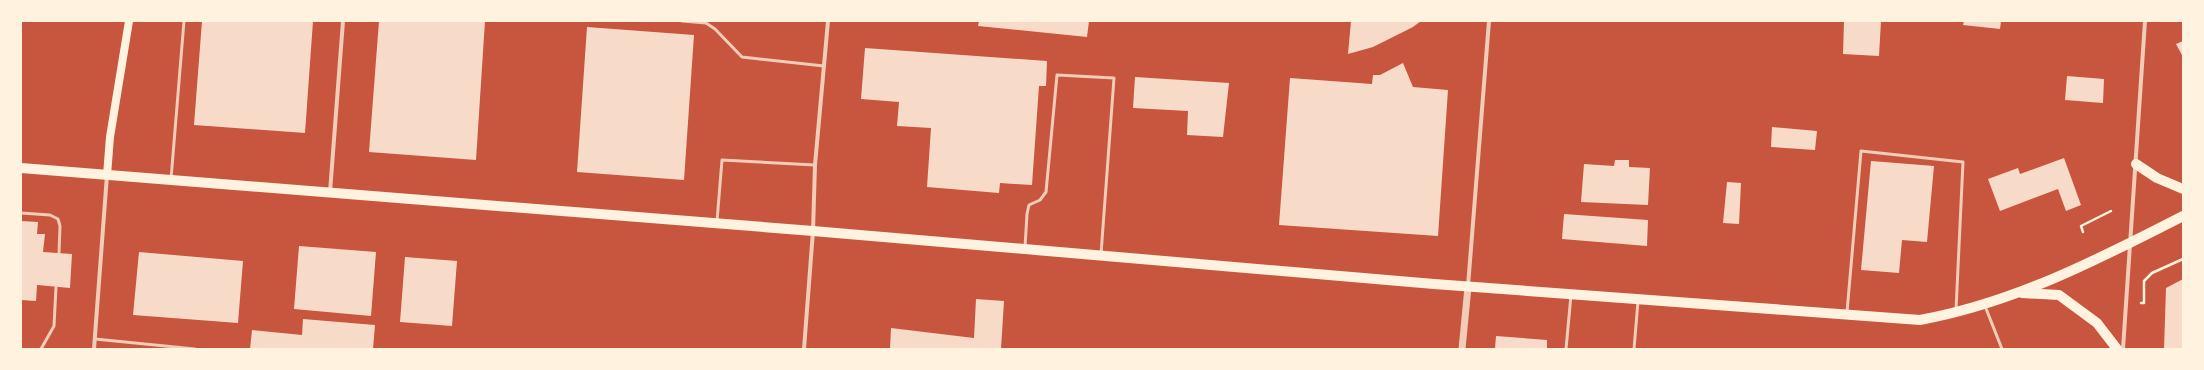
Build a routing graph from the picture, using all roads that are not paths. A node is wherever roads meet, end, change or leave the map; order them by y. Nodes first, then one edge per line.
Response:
1 (129, 21) edge
2 (184, 21) edge
3 (343, 21) edge
4 (682, 21) edge
5 (828, 21) edge
6 (1489, 21) edge
7 (2145, 21) edge
8 (824, 66) junction
9 (2136, 164) junction
10 (815, 165) junction
11 (21, 168) edge
12 (107, 175) junction
13 (171, 180) junction
14 (2183, 189) edge
15 (330, 192) junction
16 (21, 213) edge
17 (2183, 216) edge
18 (716, 223) junction
19 (813, 231) junction
20 (2129, 244) junction
21 (1025, 249) junction
22 (59, 253) dead end
23 (1101, 256) junction
24 (56, 287) dead end
25 (1468, 287) junction
26 (1571, 293) junction
27 (2020, 293) junction
28 (1638, 299) junction
29 (1985, 306) junction
30 (1956, 314) junction
31 (1847, 315) junction
32 (95, 340) junction
33 (41, 349) edge
34 (94, 349) edge
35 (195, 349) edge
36 (804, 349) edge
37 (1462, 349) edge
38 (1566, 349) edge
39 (1634, 349) edge
40 (2002, 349) edge
41 (2117, 349) edge
42 (2123, 349) edge

1 - 12 main road
2 - 13 lane
3 - 15 street
4 - 8 lane
5 - 8 street
6 - 25 street
7 - 9 street
8 - 10 street
9 - 14 main road
9 - 20 street
10 - 18 lane
10 - 19 street
11 - 12 main road
12 - 13 main road
12 - 32 street
13 - 15 main road
15 - 18 main road
16 - 22 lane
17 - 20 main road
18 - 19 main road
19 - 21 main road
19 - 36 street
20 - 27 main road
20 - 42 street
21 - 23 main road
21 - 23 lane
23 - 25 main road
24 - 33 lane
25 - 26 main road
25 - 37 street
26 - 28 main road
26 - 38 lane
27 - 29 main road
27 - 41 main road
28 - 31 main road
28 - 39 lane
29 - 30 main road
29 - 40 lane
30 - 31 main road
30 - 31 lane
32 - 34 street
32 - 35 lane

